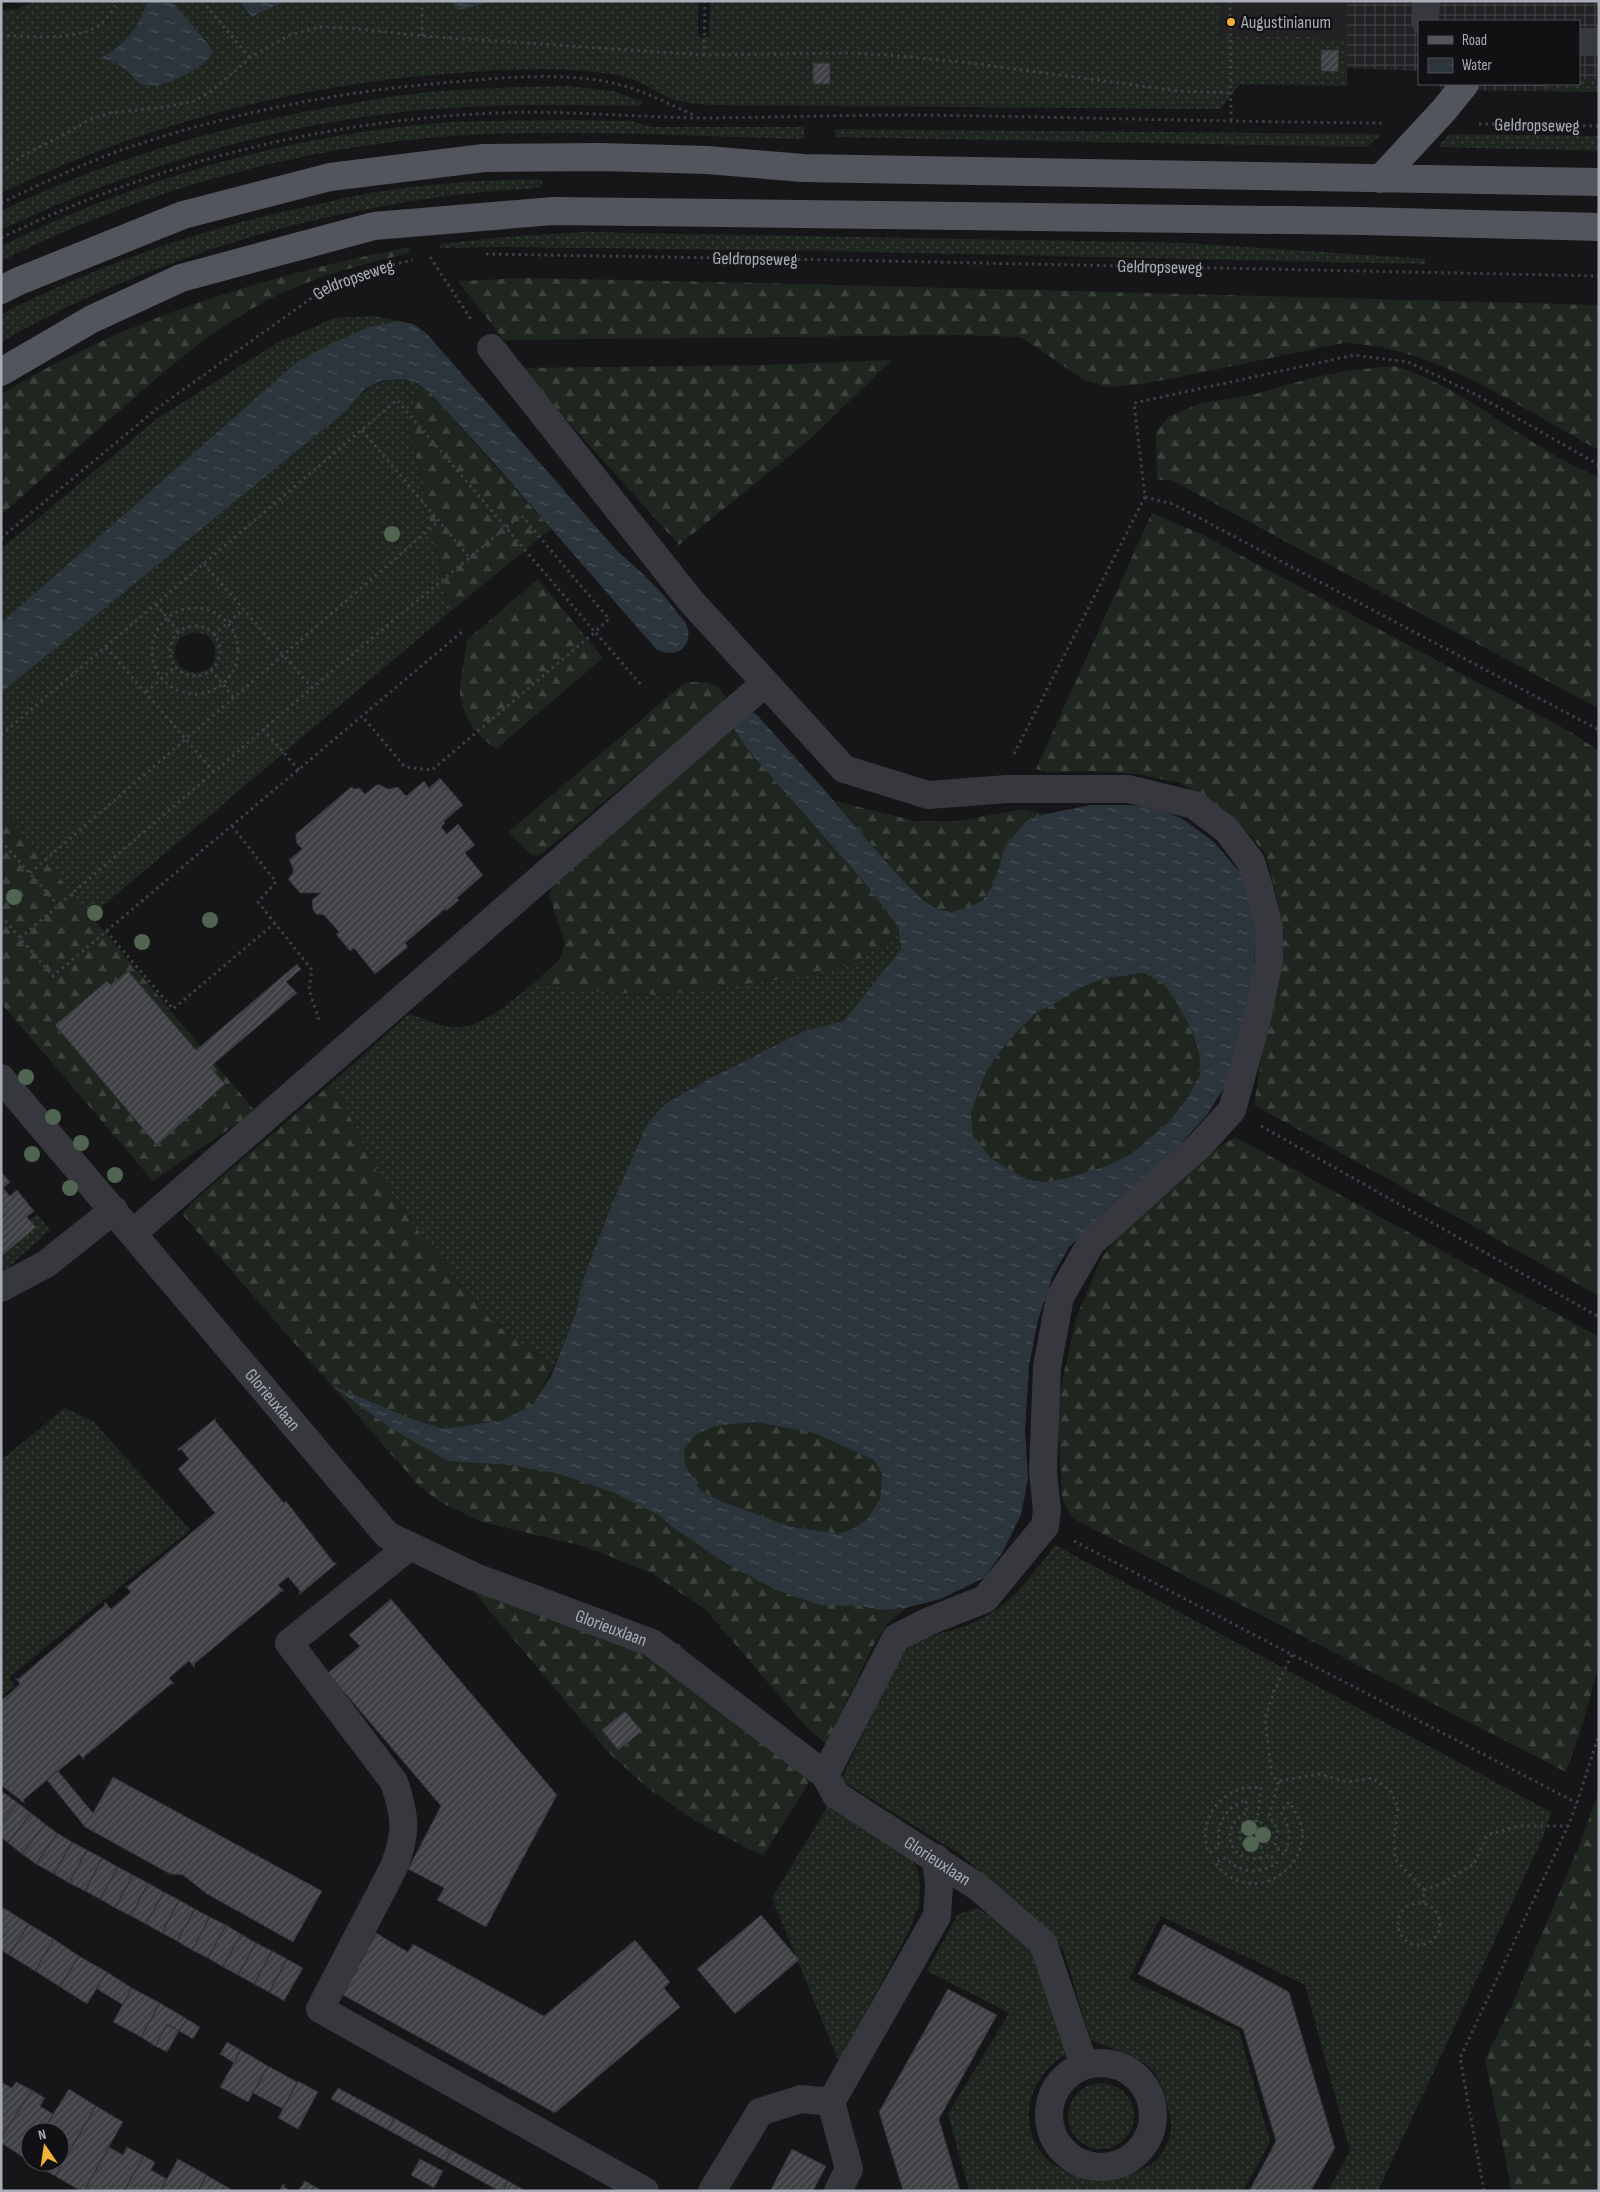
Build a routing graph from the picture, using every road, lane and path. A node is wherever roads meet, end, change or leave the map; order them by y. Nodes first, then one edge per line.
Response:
1 (117, 1) edge
2 (202, 1) edge
3 (422, 1) edge
4 (705, 1) edge
5 (1230, 1) edge
6 (1426, 1) edge
7 (1425, 20) edge
8 (1, 35) edge
9 (422, 36) junction
10 (1580, 42) edge
11 (1599, 42) edge
12 (704, 55) junction
13 (250, 58) junction
14 (1464, 85) edge
15 (1231, 92) junction
16 (1231, 122) junction
17 (1431, 123) junction
18 (1599, 126) edge
19 (1, 172) edge
20 (1380, 179) junction
21 (1599, 182) edge
22 (1, 203) edge
23 (1599, 227) edge
24 (479, 254) dead end
25 (430, 256) junction
26 (438, 256) dead end
27 (1599, 276) edge
28 (1, 290) edge
29 (491, 348) joint
30 (1, 372) edge
31 (362, 430) junction
32 (1599, 465) edge
33 (1145, 497) junction
34 (439, 521) junction
35 (506, 528) junction
36 (1, 538) edge
37 (470, 558) junction
38 (204, 564) junction
39 (156, 604) junction
40 (244, 609) junction
41 (167, 618) junction
42 (228, 623) junction
43 (463, 631) dead end
44 (595, 632) junction
45 (179, 633) junction
46 (214, 635) junction
47 (106, 647) junction
48 (283, 655) junction
49 (175, 667) junction
50 (211, 670) junction
51 (162, 678) junction
52 (765, 683) junction
53 (223, 684) junction
54 (643, 687) dead end
55 (312, 688) junction
56 (146, 692) junction
57 (234, 698) junction
58 (362, 716) junction
59 (263, 730) junction
60 (1599, 730) edge
61 (1, 735) edge
62 (186, 739) junction
63 (299, 770) junction
64 (214, 772) junction
65 (995, 790) junction
66 (232, 826) junction
67 (1, 841) edge
68 (30, 873) junction
69 (58, 905) junction
70 (1, 916) edge
71 (275, 923) junction
72 (106, 931) junction
73 (20, 938) junction
74 (331, 1060) junction
75 (1, 1078) edge
76 (1232, 1110) junction
77 (114, 1210) junction
78 (133, 1233) junction
79 (1, 1288) edge
80 (1599, 1317) edge
81 (1045, 1526) junction
82 (410, 1546) junction
83 (1292, 1655) junction
84 (1599, 1734) edge
85 (825, 1775) junction
86 (1278, 1780) junction
87 (1577, 1803) junction
88 (1257, 1822) junction
89 (1568, 1826) junction
90 (936, 1858) junction
91 (1424, 1890) junction
92 (1423, 1903) junction
93 (1084, 2065) dead end
94 (830, 2102) junction
95 (644, 2191) edge
96 (712, 2191) edge
97 (838, 2191) edge
98 (1484, 2191) edge

1 - 8 path
2 - 13 path
3 - 9 path
4 - 12 path
5 - 15 path
6 - 7 street
9 - 12 path
9 - 13 path
10 - 11 street
12 - 15 path
13 - 19 path
14 - 17 main road
15 - 16 path
16 - 17 path, Geldropseweg
16 - 22 path, Geldropseweg
17 - 18 path, Geldropseweg
17 - 20 main road
20 - 21 main road
20 - 28 main road
23 - 30 main road
24 - 27 path, Geldropseweg
25 - 26 path, Geldropseweg
25 - 29 path
25 - 36 path, Geldropseweg
29 - 52 street
31 - 34 path
31 - 35 path
31 - 38 path
32 - 33 path
33 - 60 path
33 - 65 path
34 - 37 path
34 - 48 path
35 - 37 path
35 - 44 path
35 - 44 path
37 - 55 path
38 - 39 path
38 - 40 path
39 - 41 path
39 - 47 path
40 - 42 path
40 - 48 path
41 - 42 path
41 - 45 path
41 - 51 path
42 - 46 path
42 - 53 path
43 - 58 path
44 - 54 path
44 - 58 path
45 - 46 path
45 - 49 path
46 - 50 path
47 - 56 path
47 - 61 path
48 - 55 path
48 - 57 path
49 - 50 path
49 - 51 path
50 - 53 path
51 - 53 path
51 - 56 path
52 - 65 street
52 - 74 street
53 - 57 path
55 - 59 path
56 - 62 path
57 - 62 path
58 - 63 path
59 - 63 path
59 - 64 path
62 - 64 path
62 - 68 path
63 - 66 path
64 - 69 path
65 - 76 street
66 - 71 path
66 - 72 path
67 - 68 path
68 - 69 path
69 - 73 path
70 - 73 path
71 - 72 path
71 - 74 path
72 - 73 path
74 - 78 street
75 - 77 street, Glorieuxlaan
76 - 80 path
76 - 81 street
77 - 78 street, Glorieuxlaan
77 - 79 street
78 - 82 street, Glorieuxlaan
81 - 83 path
81 - 85 street
82 - 85 street, Glorieuxlaan
82 - 95 street
83 - 86 path
83 - 87 path
84 - 87 path
85 - 90 street, Glorieuxlaan
86 - 88 path
86 - 91 path
87 - 89 path
88 - 88 path
89 - 91 path
89 - 98 path
90 - 93 street, Glorieuxlaan
90 - 94 street
91 - 92 path
92 - 92 path
94 - 96 street
94 - 97 street

